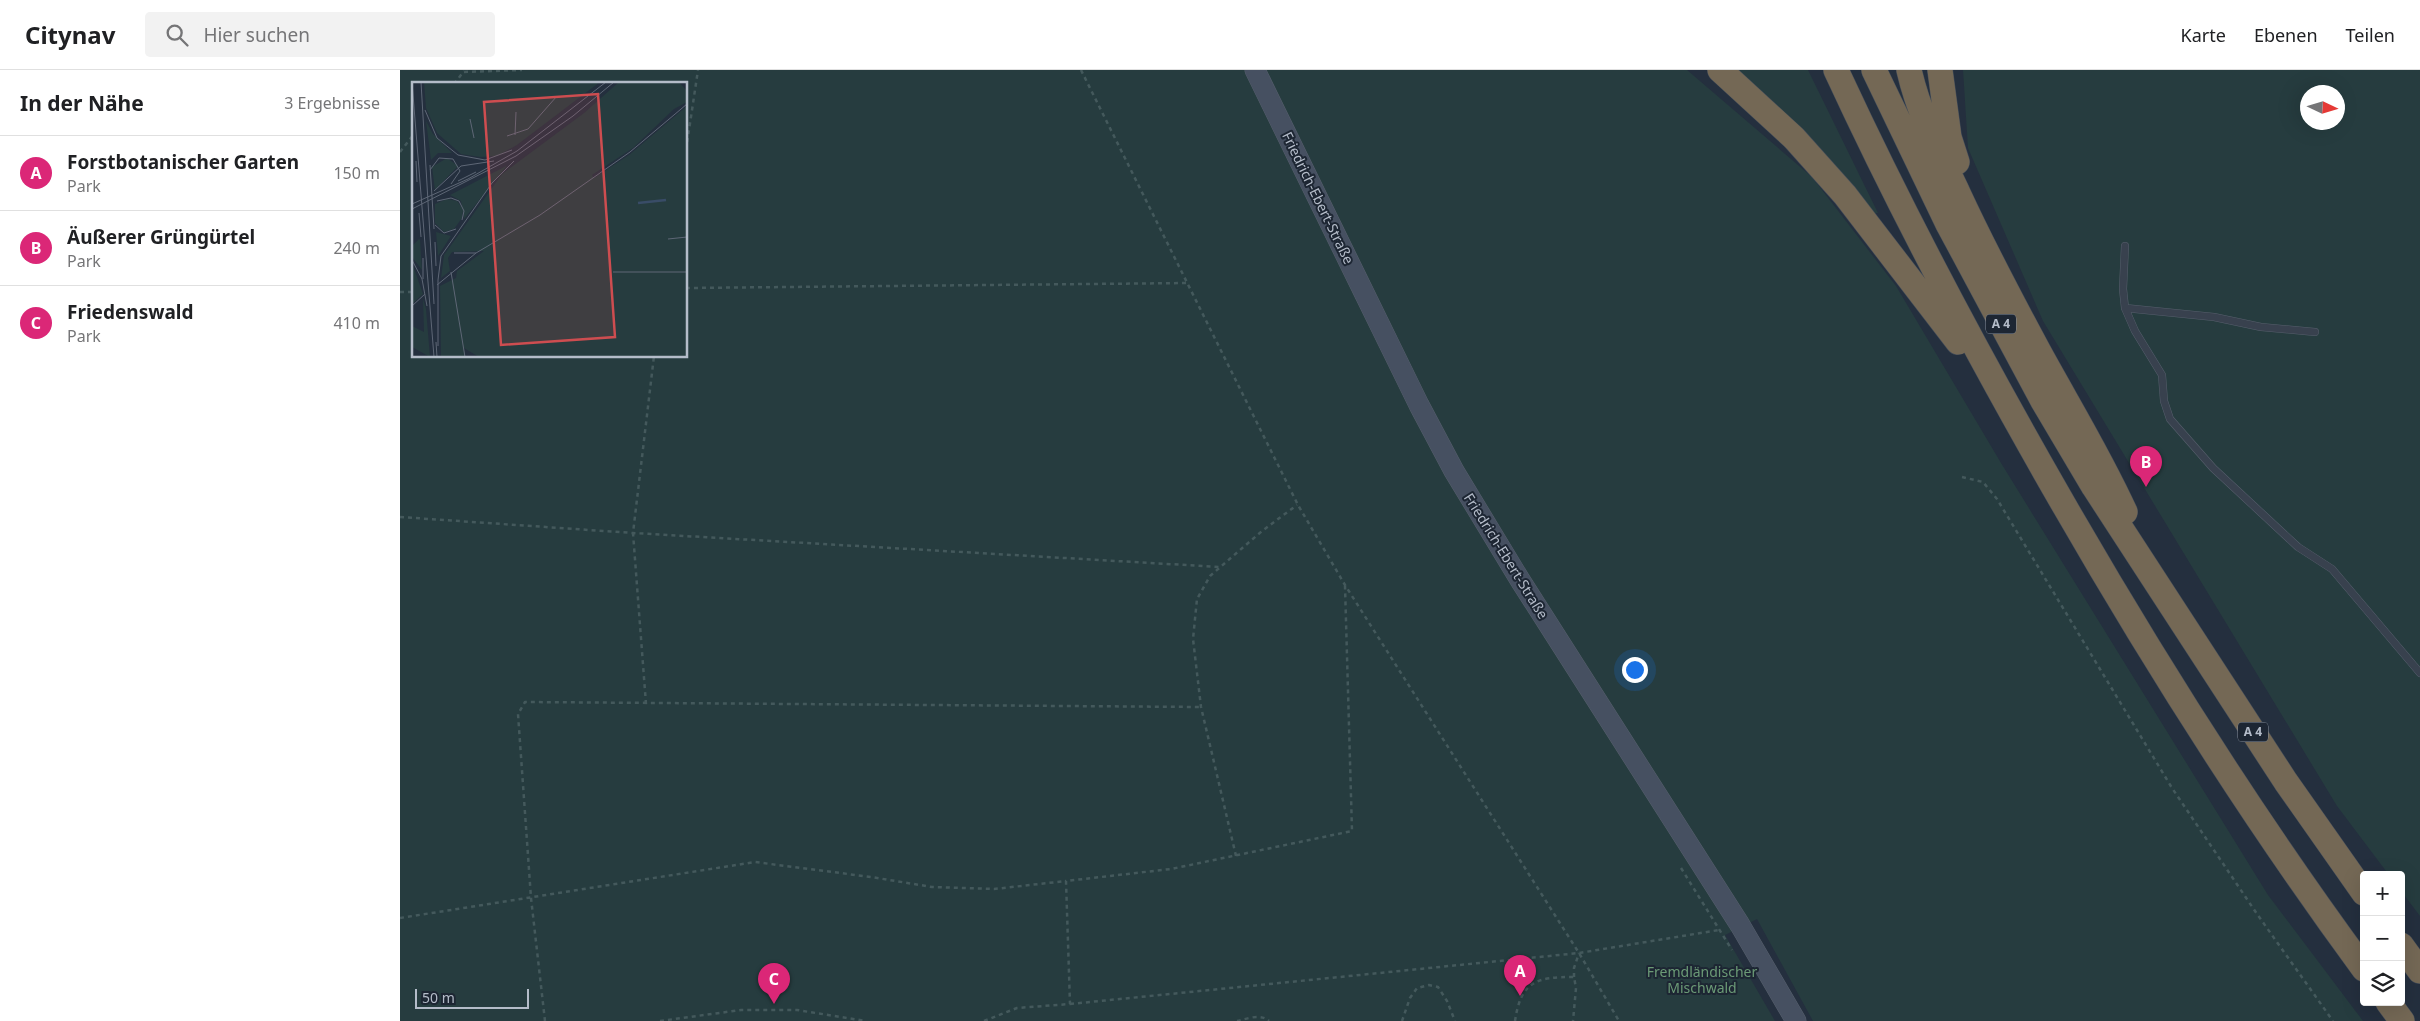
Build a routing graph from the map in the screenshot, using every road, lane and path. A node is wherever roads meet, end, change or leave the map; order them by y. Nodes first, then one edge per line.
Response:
1 (522, 70) edge
2 (698, 70) edge
3 (1081, 70) edge
4 (1255, 70) edge
5 (1720, 70) edge
6 (1836, 70) edge
7 (1874, 70) edge
8 (1940, 70) edge
9 (465, 71) edge
10 (1905, 73) edge
11 (456, 82) edge
12 (412, 137) edge
13 (688, 137) edge
14 (400, 152) edge
15 (2125, 246) dead end
16 (1189, 283) junction
17 (688, 288) edge
18 (2012, 299) junction
19 (2125, 308) junction
20 (2315, 332) dead end
21 (654, 358) edge
22 (2001, 396) junction
23 (1962, 478) dead end
24 (1298, 505) junction
25 (400, 517) edge
26 (633, 533) junction
27 (1220, 567) junction
28 (2147, 568) junction
29 (1345, 585) junction
30 (2420, 672) edge
31 (646, 704) junction
32 (1201, 707) junction
33 (1236, 856) junction
34 (1066, 881) junction
35 (2360, 887) edge
36 (530, 898) junction
37 (400, 918) edge
38 (1740, 925) junction
39 (2405, 950) edge
40 (1579, 953) junction
41 (2360, 963) edge
42 (2420, 971) edge
43 (1574, 977) junction
44 (1070, 1004) junction
45 (2391, 1006) edge
46 (545, 1021) edge
47 (660, 1021) edge
48 (866, 1021) edge
49 (984, 1021) edge
50 (1237, 1021) edge
51 (1268, 1021) edge
52 (1402, 1021) edge
53 (1455, 1021) edge
54 (1515, 1021) edge
55 (1573, 1021) edge
56 (1619, 1021) edge
57 (1796, 1021) edge
58 (2333, 1021) edge
59 (2402, 1021) edge

1 - 9 path
2 - 13 path
3 - 16 path
4 - 38 main road, Friedrich-Ebert-Straße
5 - 22 highway
6 - 22 highway, A 4
7 - 28 highway, A 4
8 - 18 highway
9 - 11 path
10 - 18 highway
12 - 14 path
15 - 19 lane
16 - 17 path
16 - 24 path
18 - 28 highway
19 - 20 lane
19 - 30 lane
21 - 26 path
22 - 41 highway, A 4
23 - 58 path
24 - 27 path
24 - 29 path
25 - 26 path
26 - 27 path
26 - 31 path
27 - 32 path
28 - 35 highway, A 4
29 - 33 path
29 - 40 path
31 - 32 path
31 - 36 path
32 - 33 path
33 - 34 path
34 - 36 path
34 - 44 path
36 - 37 path
36 - 46 path
38 - 40 path
38 - 57 main road, Friedrich-Ebert-Straße
39 - 42 highway
40 - 43 path
40 - 44 path
40 - 56 path
43 - 54 path
43 - 55 path
44 - 49 path
45 - 59 highway
47 - 48 path
50 - 51 path
52 - 53 path

